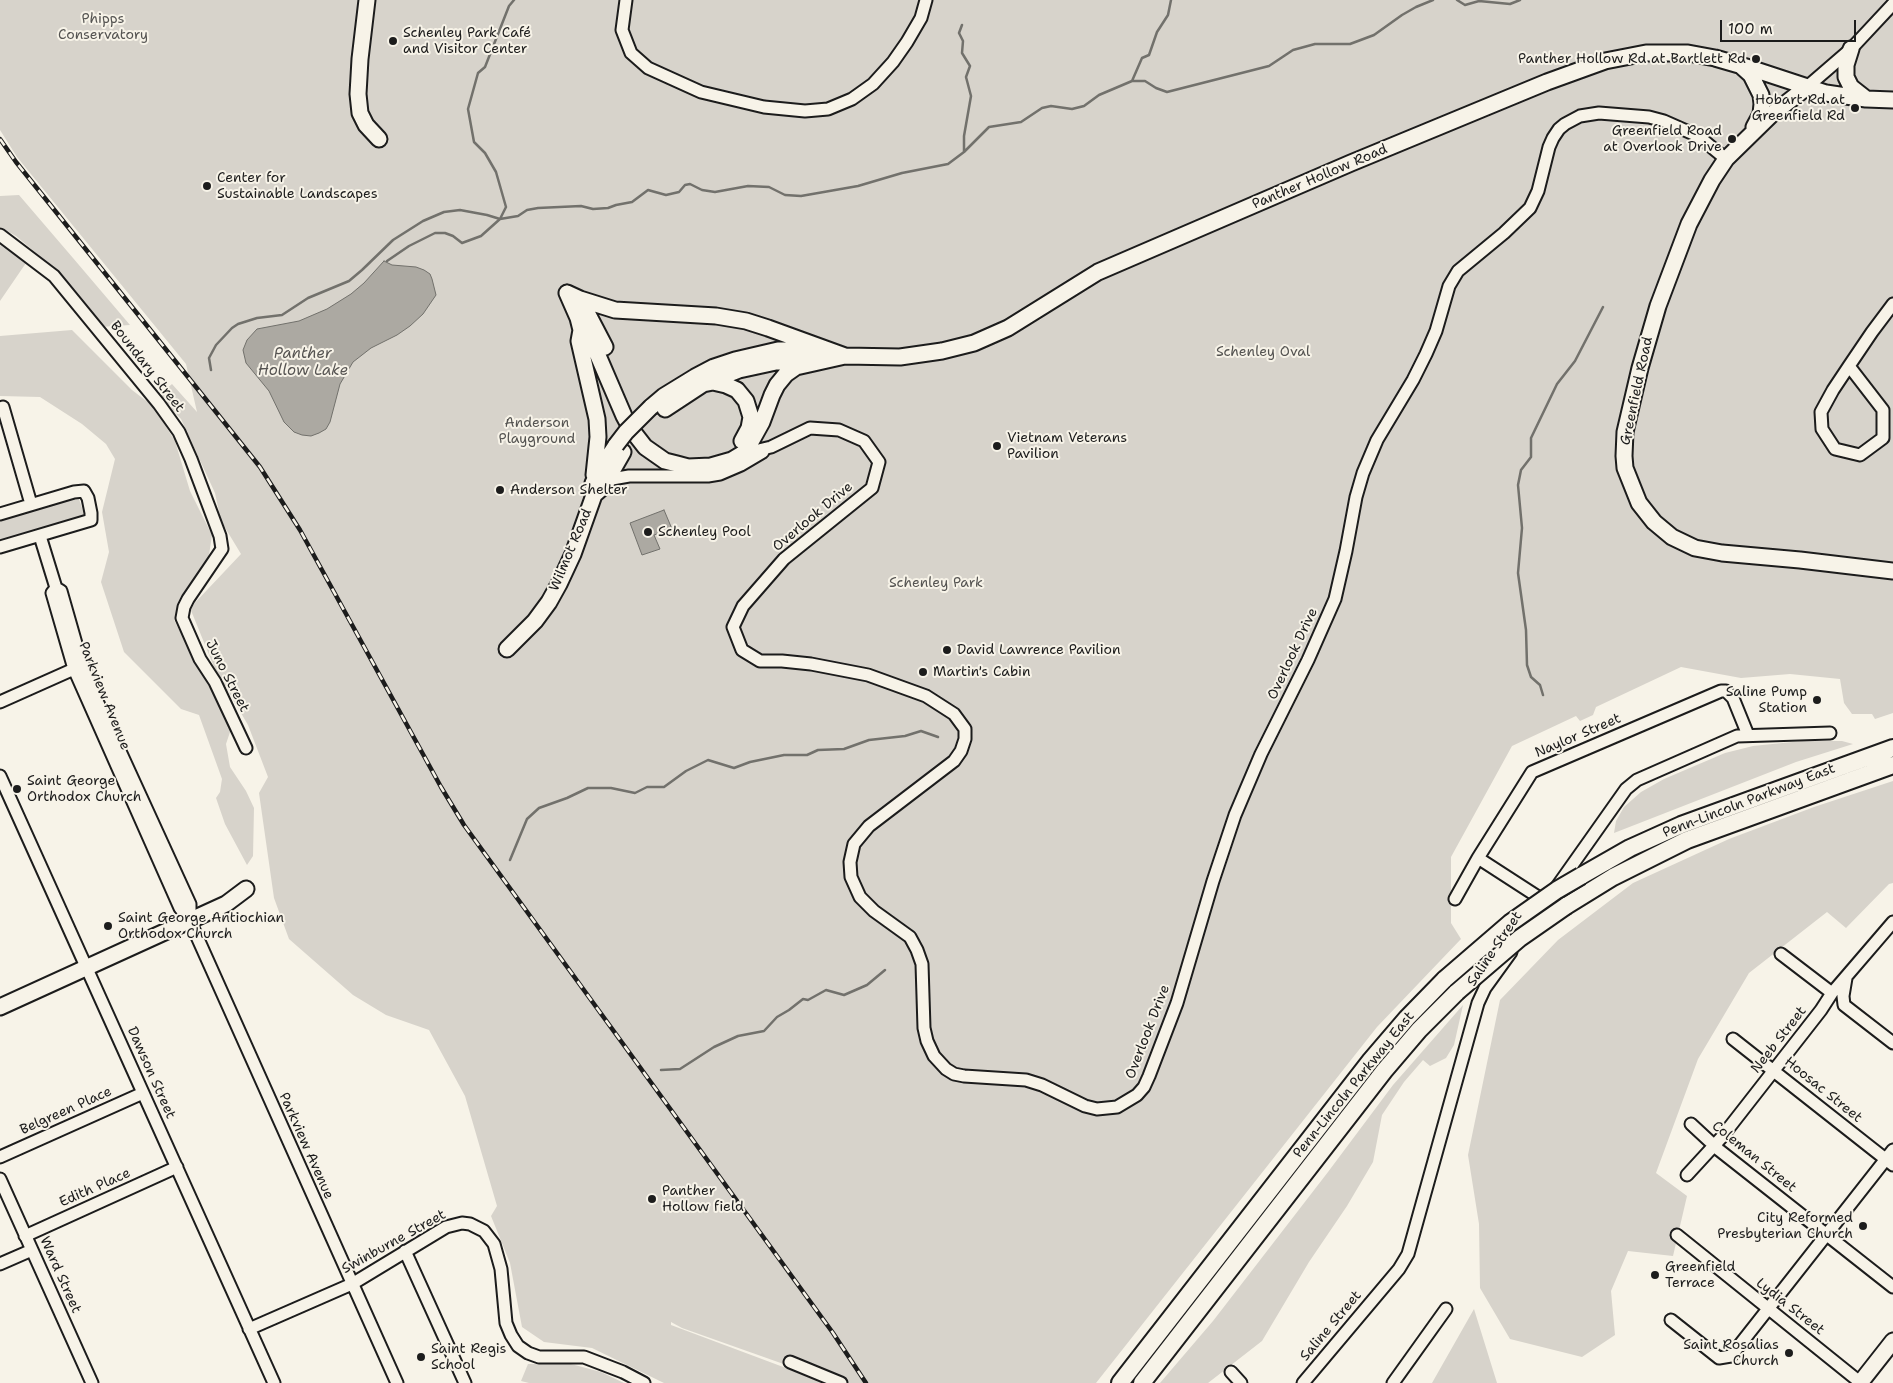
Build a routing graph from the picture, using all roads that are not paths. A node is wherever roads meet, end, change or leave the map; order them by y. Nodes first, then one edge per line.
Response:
1 (368, 0) edge
2 (626, 0) edge
3 (926, 0) edge
4 (1893, 4) edge
5 (1852, 49) junction
6 (1739, 64) junction
7 (1807, 87) junction
8 (1866, 99) junction
9 (1893, 100) edge
10 (1753, 131) junction
11 (379, 139) dead end
12 (1726, 159) junction
13 (0, 235) edge
14 (1893, 304) edge
15 (615, 310) junction
16 (587, 326) junction
17 (827, 355) junction
18 (1849, 366) junction
19 (703, 384) junction
20 (3, 407) dead end
21 (654, 411) junction
22 (771, 447) junction
23 (742, 454) junction
24 (597, 489) junction
25 (31, 504) junction
26 (0, 514) edge
27 (40, 536) junction
28 (0, 547) edge
29 (1893, 571) edge
30 (56, 588) junction
31 (182, 618) joint
32 (507, 649) dead end
33 (74, 670) junction
34 (0, 702) edge
35 (1830, 733) dead end
36 (1748, 735) junction
37 (1893, 744) edge
38 (246, 748) dead end
39 (1893, 748) edge
40 (1893, 765) edge
41 (1834, 768) junction
42 (0, 776) edge
43 (1478, 858) junction
44 (246, 888) dead end
45 (1455, 899) dead end
46 (1546, 902) junction
47 (190, 921) junction
48 (1893, 922) edge
49 (1781, 954) dead end
50 (88, 968) junction
51 (1846, 978) junction
52 (1832, 993) junction
53 (0, 1007) edge
54 (1733, 1039) dead end
55 (1893, 1044) edge
56 (1773, 1070) junction
57 (143, 1093) junction
58 (1691, 1124) dead end
59 (1714, 1144) junction
60 (1893, 1150) edge
61 (0, 1158) edge
62 (1889, 1162) edge
63 (177, 1167) junction
64 (1687, 1175) dead end
65 (0, 1179) edge
66 (1826, 1234) junction
67 (1677, 1235) dead end
68 (25, 1236) junction
69 (32, 1250) junction
70 (405, 1252) junction
71 (0, 1264) edge
72 (352, 1284) junction
73 (1893, 1287) edge
74 (1446, 1309) dead end
75 (1767, 1309) junction
76 (1672, 1320) dead end
77 (249, 1329) junction
78 (1893, 1341) edge
79 (790, 1362) dead end
80 (1231, 1372) dead end
81 (1146, 1378) edge
82 (92, 1383) edge
83 (274, 1383) edge
84 (397, 1383) edge
85 (465, 1383) edge
86 (644, 1383) edge
87 (841, 1383) edge
88 (1120, 1383) edge
89 (1240, 1383) edge
90 (1303, 1383) edge
91 (1393, 1383) edge
92 (1861, 1383) edge

1 - 11 main road
2 - 3 street
4 - 5 street
5 - 7 street
5 - 8 main road
6 - 7 main road, Panther Hollow Road
6 - 10 main road
6 - 17 main road, Panther Hollow Road
7 - 8 main road, Panther Hollow Road
7 - 10 main road, Greenfield Road
8 - 9 main road, Panther Hollow Road
10 - 12 main road, Greenfield Road
12 - 22 street, Overlook Drive
12 - 29 main road, Greenfield Road
13 - 31 street, Boundary Street
14 - 18 street
15 - 16 main road
15 - 16 main road
15 - 17 main road
16 - 19 main road
16 - 23 main road
16 - 24 main road
17 - 19 main road, Wilmot Road
17 - 21 main road, Wilmot Road
17 - 23 main road
18 - 18 street
19 - 21 main road, Wilmot Road
20 - 25 street
21 - 24 main road, Wilmot Road
22 - 23 street, Overlook Drive
22 - 24 street, Overlook Drive
24 - 32 main road, Wilmot Road
25 - 26 street
25 - 27 street
27 - 28 street
27 - 30 street, Parkview Avenue
30 - 33 street, Parkview Avenue
30 - 47 street, Parkview Avenue
31 - 38 street, Juno Street
33 - 34 street
33 - 47 street, Parkview Avenue
35 - 36 street, Saline Street
36 - 43 street, Naylor Street
36 - 46 street, Saline Street
37 - 41 highway
39 - 41 highway, Penn-Lincoln Parkway East
40 - 81 highway, Penn-Lincoln Parkway East, bridge
41 - 88 highway, Penn-Lincoln Parkway East, bridge
42 - 50 street, Dawson Street
43 - 45 street, Naylor Street
43 - 46 street
44 - 47 main road
46 - 90 street, Saline Street
47 - 50 main road
47 - 72 street, Parkview Avenue
48 - 51 street, Neeb Street
49 - 52 street
50 - 53 main road
50 - 57 street, Dawson Street
51 - 52 street, Neeb Street
51 - 55 street
52 - 56 street, Neeb Street
54 - 56 street, Hoosac Street
56 - 59 street, Neeb Street
56 - 62 street, Hoosac Street
57 - 61 street, Belgreen Place
57 - 63 street, Dawson Street
58 - 59 street, Coleman Street
59 - 64 street, Neeb Street
59 - 66 street, Coleman Street
60 - 62 street
62 - 66 street
63 - 68 street, Edith Place
63 - 77 street, Dawson Street
65 - 68 street, Ward Street
66 - 73 street, Coleman Street
66 - 75 street
67 - 75 street, Lydia Street
68 - 69 street, Ward Street
69 - 71 street
69 - 82 street, Ward Street
70 - 72 street, Swinburne Street
70 - 85 street
70 - 86 street, Swinburne Street
72 - 77 street, Swinburne Street
72 - 84 street, Parkview Avenue
74 - 91 street
75 - 76 street
75 - 92 street, Lydia Street
77 - 83 street, Dawson Street
78 - 92 main road
79 - 87 street
80 - 89 street

